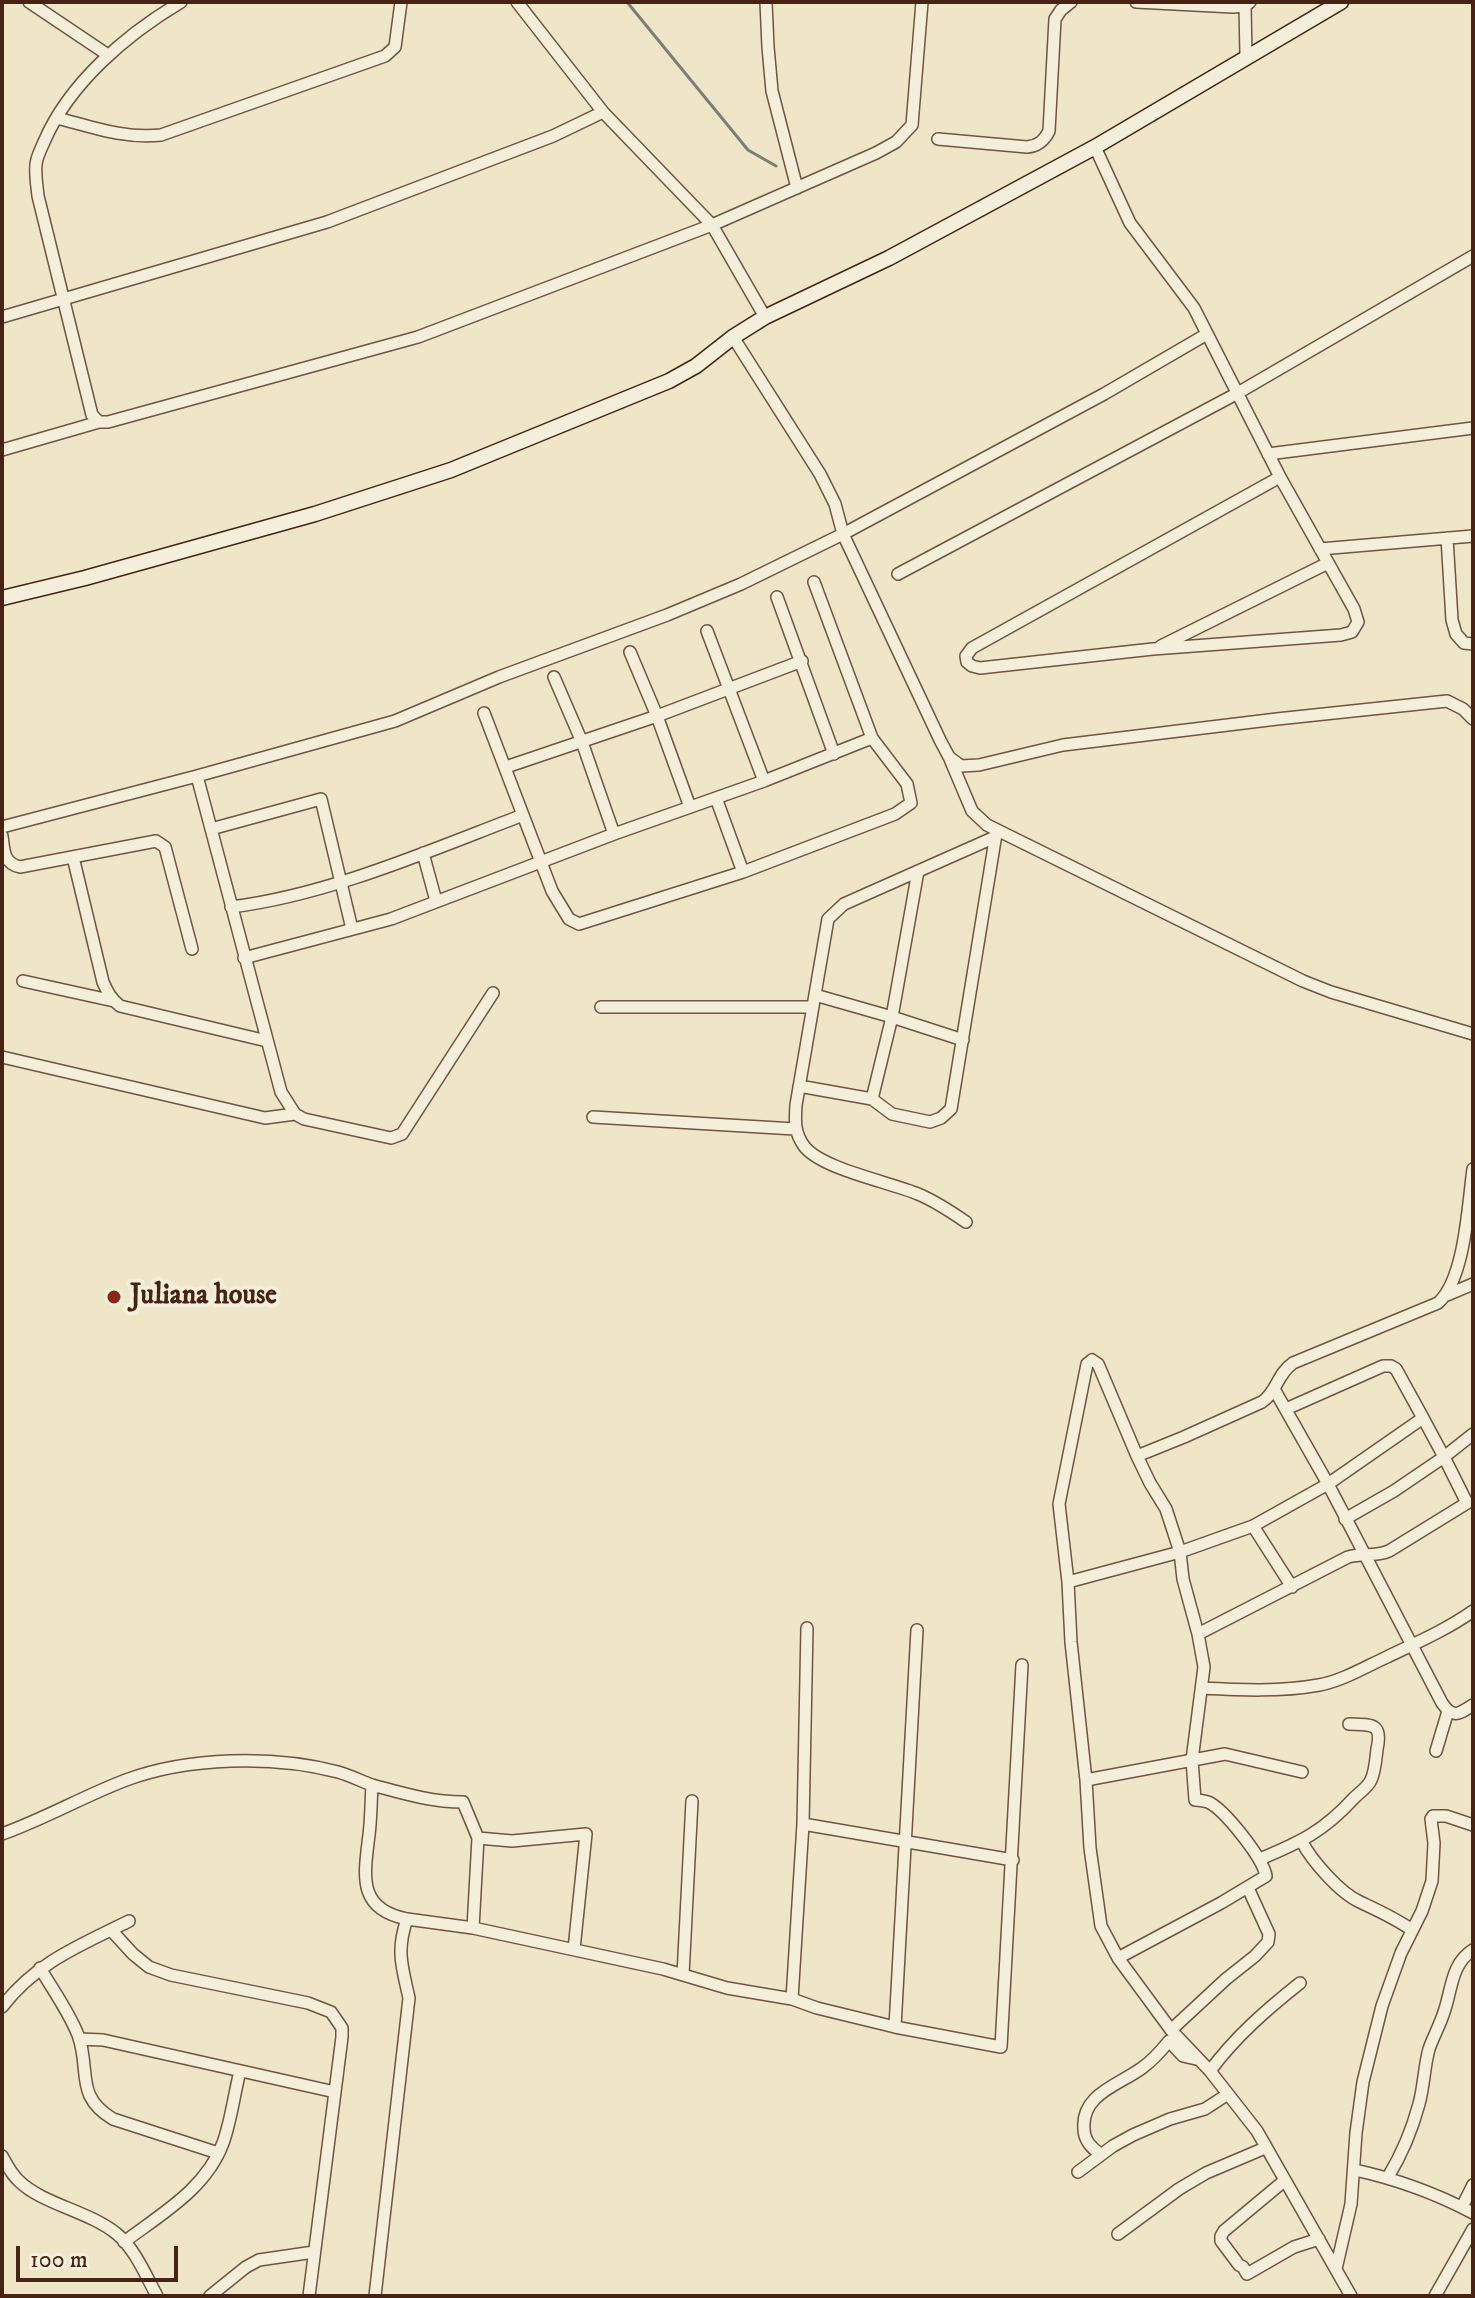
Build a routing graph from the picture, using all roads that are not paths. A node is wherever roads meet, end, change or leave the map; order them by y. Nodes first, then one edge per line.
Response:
1 (29, 2) edge
2 (181, 2) edge
3 (401, 2) edge
4 (517, 2) edge
5 (766, 2) edge
6 (922, 2) edge
7 (1071, 2) edge
8 (1136, 2) edge
9 (1341, 2) edge
10 (1247, 4) edge
11 (108, 55) junction
12 (1246, 56) junction
13 (603, 112) junction
14 (57, 118) junction
15 (938, 139) dead end
16 (1095, 147) junction
17 (797, 188) junction
18 (712, 225) junction
19 (1473, 256) edge
20 (64, 298) junction
21 (2, 317) edge
22 (765, 317) junction
23 (1207, 334) junction
24 (733, 337) junction
25 (1236, 394) junction
26 (99, 422) junction
27 (1473, 428) edge
28 (2, 450) edge
29 (1268, 454) junction
30 (1280, 477) junction
31 (843, 534) junction
32 (1473, 536) edge
33 (1447, 538) junction
34 (1320, 549) junction
35 (1328, 563) junction
36 (898, 574) dead end
37 (814, 582) dead end
38 (777, 597) dead end
39 (2, 598) edge
40 (707, 631) dead end
41 (1473, 644) edge
42 (1153, 649) junction
43 (630, 652) dead end
44 (802, 661) junction
45 (554, 677) dead end
46 (729, 689) junction
47 (484, 713) dead end
48 (657, 716) junction
49 (1473, 719) edge
50 (872, 738) junction
51 (582, 742) junction
52 (834, 754) junction
53 (949, 757) junction
54 (506, 767) junction
55 (197, 776) junction
56 (764, 781) junction
57 (716, 798) junction
58 (690, 807) junction
59 (523, 815) junction
60 (2, 827) edge
61 (211, 829) junction
62 (996, 833) junction
63 (614, 834) junction
64 (2, 836) edge
65 (423, 853) junction
66 (73, 857) junction
67 (541, 862) junction
68 (7, 867) edge
69 (918, 871) junction
70 (743, 872) junction
71 (342, 881) junction
72 (436, 901) junction
73 (231, 907) junction
74 (352, 929) junction
75 (192, 949) dead end
76 (244, 958) junction
77 (23, 981) dead end
78 (493, 993) dead end
79 (114, 1001) junction
80 (814, 1001) junction
81 (601, 1007) dead end
82 (892, 1017) junction
83 (1473, 1034) edge
84 (963, 1040) junction
85 (267, 1041) junction
86 (2, 1057) edge
87 (799, 1086) junction
88 (872, 1099) junction
89 (295, 1114) junction
90 (593, 1117) dead end
91 (795, 1129) junction
92 (1473, 1169) edge
93 (966, 1222) dead end
94 (1473, 1284) edge
95 (1447, 1295) junction
96 (1274, 1389) junction
97 (1286, 1409) junction
98 (1423, 1418) junction
99 (1473, 1434) edge
100 (1137, 1456) junction
101 (1444, 1457) junction
102 (1328, 1484) junction
103 (1345, 1519) junction
104 (1253, 1526) junction
105 (1180, 1552) junction
106 (1363, 1553) junction
107 (1068, 1582) junction
108 (1292, 1587) junction
109 (1471, 1616) edge
110 (807, 1628) dead end
111 (917, 1630) dead end
112 (1198, 1634) junction
113 (1413, 1644) junction
114 (1022, 1665) dead end
115 (1202, 1688) junction
116 (1473, 1705) edge
117 (1448, 1711) junction
118 (1349, 1724) dead end
119 (1436, 1751) dead end
120 (1192, 1760) junction
121 (1302, 1772) dead end
122 (1086, 1780) junction
123 (372, 1785) junction
124 (692, 1801) dead end
125 (803, 1824) junction
126 (1473, 1825) edge
127 (2, 1834) edge
128 (478, 1838) junction
129 (904, 1842) junction
130 (1302, 1842) junction
131 (1260, 1859) junction
132 (1013, 1860) junction
133 (1248, 1888) junction
134 (407, 1919) junction
135 (129, 1921) dead end
136 (473, 1928) junction
137 (111, 1930) junction
138 (1412, 1930) junction
139 (574, 1949) junction
140 (1473, 1950) edge
141 (1118, 1958) junction
142 (40, 1968) junction
143 (683, 1975) junction
144 (1300, 1983) dead end
145 (792, 1999) junction
146 (2, 2007) edge
147 (895, 2027) junction
148 (1171, 2030) junction
149 (80, 2039) junction
150 (1197, 2059) junction
151 (240, 2071) junction
152 (1210, 2071) junction
153 (335, 2092) junction
154 (1228, 2094) junction
155 (1265, 2148) junction
156 (218, 2153) junction
157 (1101, 2154) junction
158 (2, 2156) edge
159 (1355, 2170) junction
160 (1078, 2172) dead end
161 (1388, 2177) junction
162 (1284, 2181) junction
163 (1473, 2185) edge
164 (1468, 2210) edge
165 (1473, 2229) edge
166 (1118, 2234) dead end
167 (1319, 2239) junction
168 (124, 2242) junction
169 (314, 2252) junction
170 (1336, 2269) junction
171 (157, 2296) edge
172 (210, 2296) edge
173 (309, 2296) edge
174 (375, 2296) edge
175 (1351, 2296) edge
176 (1435, 2296) edge

1 - 11 street
2 - 11 street
3 - 14 street
4 - 13 street
5 - 17 street
6 - 17 street
7 - 15 street
8 - 10 street
9 - 12 street
10 - 12 street
11 - 14 street
12 - 16 street
13 - 18 street
13 - 20 street
14 - 20 street
16 - 22 street
16 - 23 street
17 - 18 street
18 - 22 street
18 - 26 street
19 - 25 street
20 - 21 street
20 - 26 street
22 - 24 street
23 - 25 street
23 - 31 street
24 - 31 street
24 - 39 street
25 - 29 street
25 - 36 street
26 - 28 street
27 - 29 street
29 - 30 street
30 - 34 street
30 - 42 street
31 - 53 street
31 - 55 street
32 - 33 street
33 - 34 street
33 - 41 street
34 - 35 street
35 - 42 street
35 - 42 street
37 - 50 street
38 - 44 street
40 - 46 street
43 - 48 street
44 - 46 street
44 - 52 street
45 - 51 street
46 - 48 street
46 - 56 street
47 - 54 street
48 - 51 street
48 - 58 street
49 - 53 street
50 - 52 street
50 - 70 street
51 - 54 street
51 - 63 street
52 - 56 street
53 - 62 street
54 - 59 street
55 - 60 street
55 - 61 street
56 - 57 street
57 - 58 street
57 - 70 street
58 - 63 street
59 - 65 street
59 - 67 street
61 - 71 street
61 - 73 street
62 - 69 street
62 - 83 street
62 - 84 street
63 - 67 street
64 - 68 street
65 - 71 street
65 - 72 street
66 - 68 street
66 - 75 street
66 - 79 street
67 - 70 street
67 - 72 street
69 - 80 street
69 - 82 street
71 - 73 street
71 - 74 street
72 - 74 street
73 - 76 street
74 - 76 street
76 - 85 street
77 - 79 street
78 - 89 street
79 - 85 street
80 - 81 street
80 - 82 street
80 - 87 street
82 - 84 street
82 - 88 street
84 - 88 street
85 - 89 street
86 - 89 street
87 - 88 street
87 - 91 street
90 - 91 street
91 - 93 street
92 - 95 street
94 - 95 street
95 - 96 street
96 - 97 street
96 - 100 street
97 - 98 street
97 - 102 street
98 - 101 street
98 - 102 street
99 - 101 street
100 - 105 street
100 - 107 street
101 - 103 street
101 - 106 street
102 - 103 street
102 - 104 street
103 - 106 street
104 - 105 street
104 - 108 street
105 - 107 street
105 - 112 street
106 - 108 street
106 - 113 street
107 - 122 street
108 - 112 street
109 - 113 street
110 - 125 street
111 - 129 street
112 - 115 street
113 - 115 street
113 - 117 street
114 - 132 street
115 - 120 street
116 - 117 street
117 - 119 street
118 - 130 street
120 - 121 street
120 - 122 street
120 - 131 street
122 - 141 street
123 - 127 street
123 - 128 street
123 - 134 street
124 - 143 street
125 - 129 street
125 - 145 street
126 - 138 street
128 - 136 street
128 - 139 street
129 - 132 street
129 - 147 street
130 - 131 street
130 - 138 street
131 - 133 street
132 - 147 street
133 - 141 street
133 - 148 street
134 - 136 street
134 - 174 street
135 - 137 street
136 - 139 street
137 - 142 street
137 - 153 street
138 - 159 street
139 - 143 street
140 - 161 street
141 - 148 street
142 - 146 street
142 - 149 street
143 - 145 street
144 - 152 street
145 - 147 street
148 - 150 street
149 - 151 street
149 - 156 street
150 - 152 street
150 - 157 street
151 - 153 street
151 - 156 street
152 - 154 street
153 - 169 street
154 - 155 street
154 - 157 street
155 - 162 street
155 - 166 street
156 - 168 street
157 - 160 street
158 - 168 street
159 - 161 street
159 - 170 street
161 - 164 street
162 - 167 street
162 - 167 street
163 - 164 street
165 - 176 street
167 - 170 street
168 - 171 street
169 - 172 street
169 - 173 street
170 - 175 street

